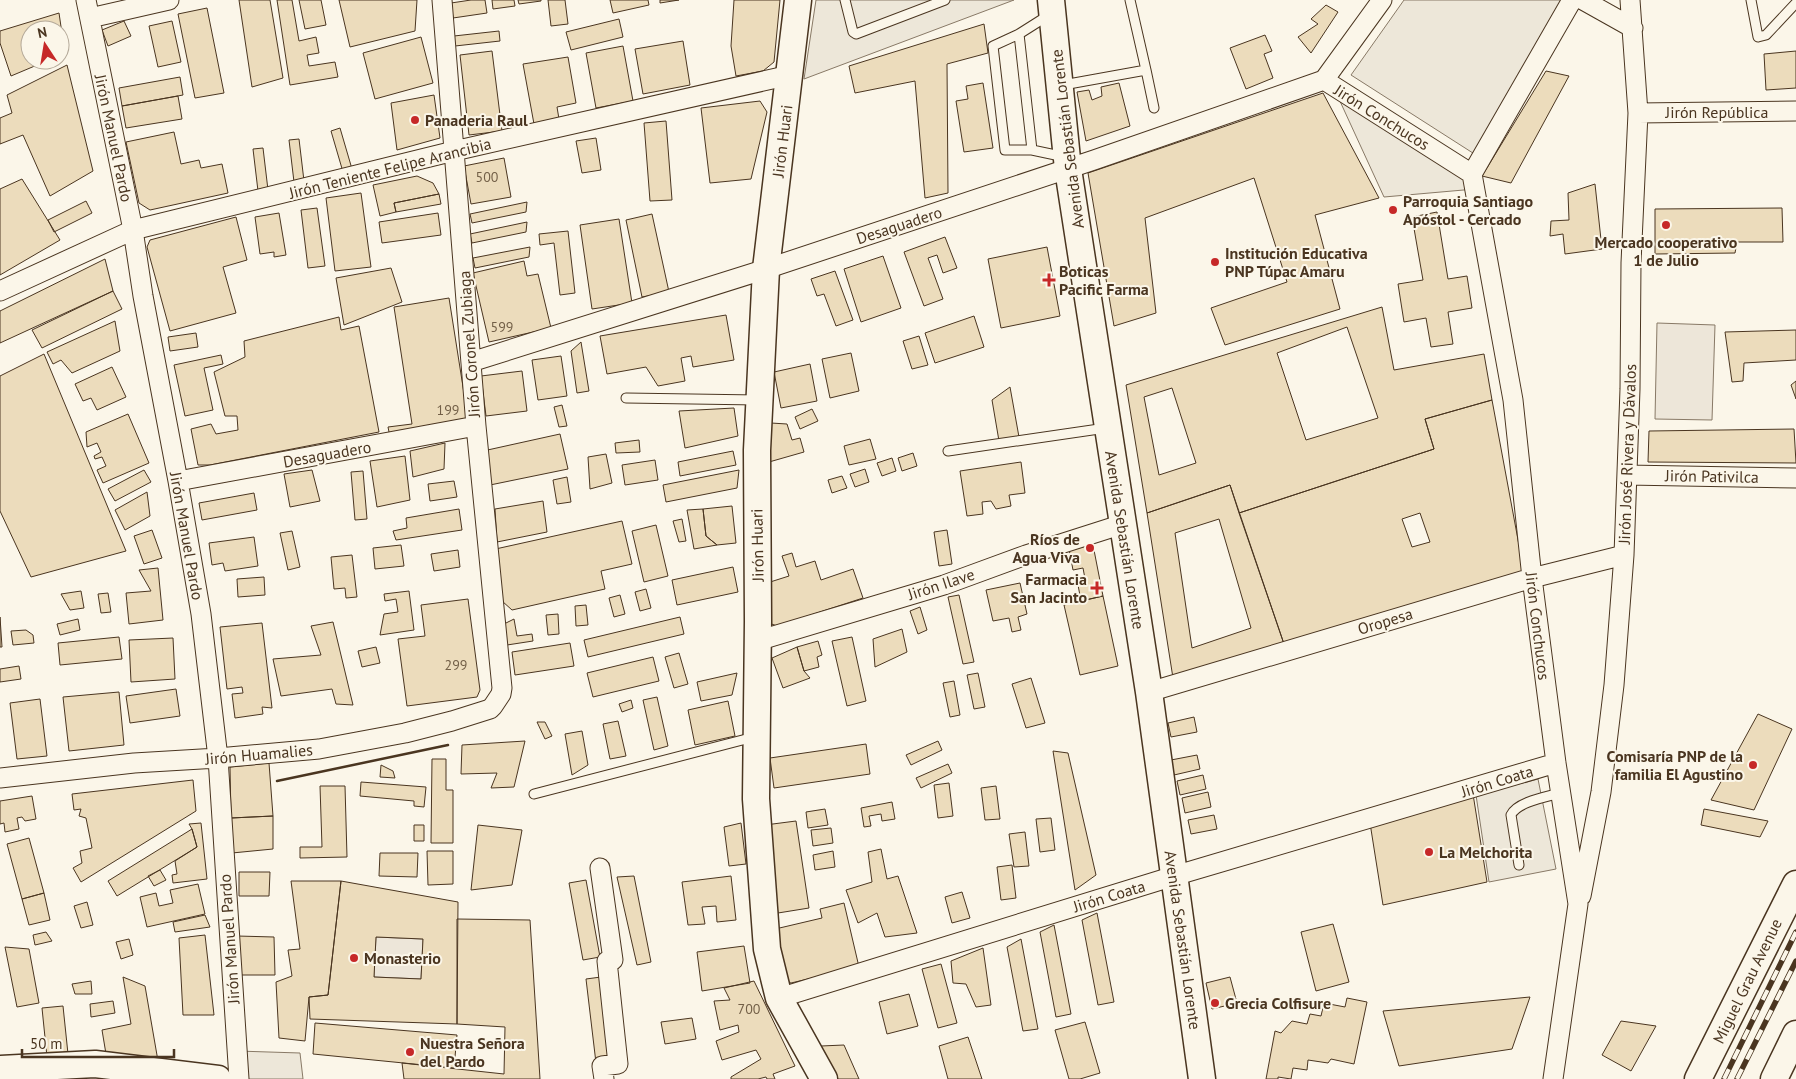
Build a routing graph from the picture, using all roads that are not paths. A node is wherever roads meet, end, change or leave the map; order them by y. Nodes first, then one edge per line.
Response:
1 (169, 0) edge
2 (442, 0) edge
3 (798, 0) edge
4 (845, 0) edge
5 (945, 0) edge
6 (1130, 0) edge
7 (1382, 0) edge
8 (1572, 0) edge
9 (1583, 0) edge
10 (1630, 0) edge
11 (1751, 0) edge
12 (1796, 4) edge
13 (1052, 6) edge
14 (88, 9) edge
15 (1633, 28) junction
16 (1018, 34) junction
17 (1146, 70) junction
18 (790, 75) junction
19 (1324, 80) junction
20 (1060, 86) junction
21 (1154, 108) dead end
22 (1796, 111) edge
23 (1638, 113) junction
24 (1032, 150) junction
25 (454, 151) junction
26 (1068, 163) junction
27 (1472, 174) junction
28 (132, 230) junction
29 (766, 269) junction
30 (0, 291) edge
31 (471, 362) junction
32 (626, 398) dead end
33 (759, 400) junction
34 (476, 426) junction
35 (1108, 428) junction
36 (948, 451) dead end
37 (1627, 475) junction
38 (1796, 478) edge
39 (178, 481) junction
40 (1123, 524) junction
41 (1624, 555) junction
42 (1532, 578) junction
43 (758, 640) junction
44 (502, 688) joint
45 (1148, 692) junction
46 (756, 736) junction
47 (218, 758) junction
48 (1556, 763) junction
49 (0, 778) edge
50 (1560, 793) junction
51 (534, 794) dead end
52 (1519, 865) dead end
53 (600, 868) dead end
54 (1174, 876) junction
55 (1796, 884) edge
56 (1578, 904) junction
57 (779, 998) junction
58 (1796, 1034) edge
59 (0, 1069) edge
60 (1702, 1078) edge
61 (218, 1079) edge
62 (239, 1079) edge
63 (604, 1079) edge
64 (824, 1079) edge
65 (1201, 1079) edge
66 (1553, 1079) edge
67 (1774, 1079) edge

1 - 14 street
2 - 25 street, Jirón Coronel Zubiaga
3 - 18 main road, Jirón Huari
4 - 5 lane
6 - 17 lane
7 - 19 street, Jirón Conchucos
8 - 27 street
9 - 15 street
10 - 15 street, Jirón José Rivera y Dávalos
11 - 12 lane
13 - 16 lane
13 - 20 main road, Avenida Sebastián Lorente
14 - 28 street, Jirón Manuel Pardo
15 - 23 street, Jirón José Rivera y Dávalos
16 - 24 lane
16 - 24 lane
17 - 20 lane
17 - 21 lane
18 - 25 street, Jirón Teniente Felipe Arancibia
18 - 29 main road, Jirón Huari
19 - 26 street, Desaguadero
19 - 27 street, Jirón Conchucos
20 - 26 main road, Avenida Sebastián Lorente
22 - 23 street, Jirón República
23 - 37 street, Jirón José Rivera y Dávalos
24 - 26 lane
25 - 28 street, Jirón Teniente Felipe Arancibia
25 - 31 street, Jirón Coronel Zubiaga
26 - 29 street, Desaguadero
26 - 35 main road, Avenida Sebastián Lorente
27 - 42 street, Jirón Conchucos
28 - 30 street, Jirón Teniente Felipe Arancibia
28 - 39 street, Jirón Manuel Pardo
29 - 31 street, Desaguadero
29 - 33 main road, Jirón Huari
31 - 34 street, Jirón Coronel Zubiaga
32 - 33 lane
33 - 43 main road, Jirón Huari
34 - 39 street, Desaguadero
34 - 44 street, Jirón Coronel Zubiaga
35 - 36 lane
35 - 40 main road, Avenida Sebastián Lorente
37 - 38 street, Jirón Pativilca
37 - 41 street, Jirón José Rivera y Dávalos
39 - 47 street, Jirón Manuel Pardo
40 - 43 street, Jirón Ilave
40 - 45 main road, Avenida Sebastián Lorente
41 - 42 street, Oropesa
41 - 56 street, Jirón José Rivera y Dávalos
42 - 45 street, Oropesa
42 - 48 street, Jirón Conchucos
43 - 46 main road, Jirón Huari
44 - 47 street, Jirón Huamalies
45 - 54 main road, Avenida Sebastián Lorente
46 - 51 lane
46 - 57 main road, Jirón Huari
47 - 49 street, Jirón Huamalies
47 - 62 street, Jirón Manuel Pardo
48 - 50 street, Jirón Conchucos
48 - 54 street, Jirón Coata
50 - 52 lane
50 - 56 street, Jirón Conchucos
53 - 63 street
54 - 57 street, Jirón Coata
54 - 65 main road, Avenida Sebastián Lorente
55 - 60 main road, Miguel Grau Avenue
56 - 66 street, Jirón Conchucos
57 - 64 main road, Jirón Huari
58 - 67 main road
59 - 61 main road

